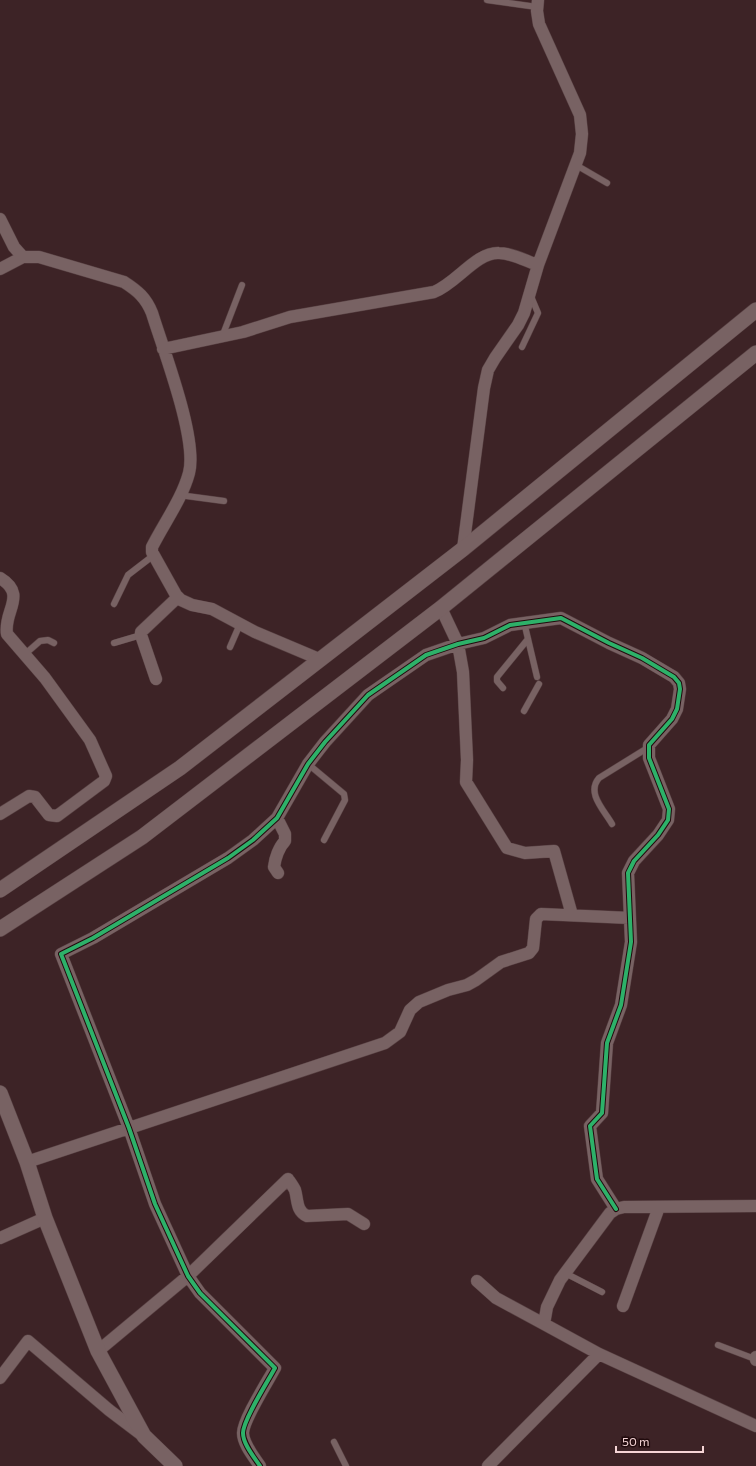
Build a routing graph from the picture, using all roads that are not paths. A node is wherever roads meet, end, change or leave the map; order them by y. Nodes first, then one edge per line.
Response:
1 (487, 0) edge
2 (537, 4) edge
3 (576, 165) junction
4 (607, 183) dead end
5 (0, 219) edge
6 (23, 257) junction
7 (538, 265) junction
8 (0, 269) edge
9 (242, 285) dead end
10 (530, 293) junction
11 (756, 310) edge
12 (222, 337) junction
13 (522, 347) dead end
14 (163, 349) junction
15 (756, 352) edge
16 (179, 495) junction
17 (224, 501) dead end
18 (463, 549) junction
19 (154, 555) junction
20 (1, 580) edge
21 (178, 597) junction
22 (114, 604) dead end
23 (441, 608) junction
24 (524, 622) junction
25 (240, 624) junction
26 (3, 630) edge
27 (141, 635) junction
28 (528, 639) junction
29 (54, 643) dead end
30 (114, 643) dead end
31 (458, 644) junction
32 (230, 647) dead end
33 (24, 655) junction
34 (319, 659) junction
35 (156, 679) dead end
36 (503, 688) dead end
37 (524, 711) dead end
38 (648, 747) junction
39 (308, 764) junction
40 (0, 814) edge
41 (277, 818) junction
42 (612, 824) dead end
43 (324, 840) dead end
44 (278, 873) dead end
45 (0, 890) edge
46 (572, 915) junction
47 (630, 918) junction
48 (0, 929) edge
49 (0, 1093) edge
50 (129, 1128) junction
51 (27, 1162) junction
52 (659, 1206) junction
53 (756, 1206) edge
54 (616, 1209) junction
55 (45, 1218) junction
56 (364, 1224) dead end
57 (0, 1238) edge
58 (565, 1273) junction
59 (188, 1276) junction
60 (477, 1281) dead end
61 (602, 1292) dead end
62 (623, 1306) dead end
63 (544, 1324) junction
64 (718, 1346) dead end
65 (98, 1351) junction
66 (599, 1354) junction
67 (756, 1359) edge
68 (0, 1378) edge
69 (756, 1426) edge
70 (144, 1436) junction
71 (334, 1442) dead end
72 (175, 1466) edge
73 (260, 1466) edge
74 (346, 1466) edge
75 (488, 1466) edge

1 - 2 lane
2 - 3 street
3 - 4 lane
3 - 7 street
5 - 6 street
6 - 8 street
6 - 14 street
7 - 10 street
7 - 12 street
9 - 12 lane
10 - 13 lane
10 - 18 street
11 - 18 street
12 - 14 street
14 - 16 street
15 - 23 street
16 - 17 lane
16 - 19 street
18 - 34 street
19 - 21 street
19 - 22 lane
20 - 26 street
21 - 25 street
21 - 27 street
23 - 31 street
23 - 48 street
24 - 28 lane
24 - 31 street
24 - 38 street
25 - 32 lane
25 - 34 street
26 - 33 street
27 - 30 lane
27 - 35 street
28 - 36 lane
28 - 37 lane
29 - 33 lane
31 - 39 street
31 - 46 street
33 - 40 street
34 - 45 street
38 - 42 lane
38 - 47 street
39 - 41 street
39 - 43 lane
41 - 44 street
41 - 50 street
46 - 47 street
46 - 50 street
47 - 54 street
49 - 51 street
50 - 51 street
50 - 59 street
51 - 55 street
52 - 53 street
52 - 54 street
52 - 62 street
54 - 58 street
55 - 57 street
55 - 65 street
56 - 59 street
58 - 61 lane
58 - 63 street
59 - 65 street
59 - 73 street
60 - 63 street
63 - 66 street
64 - 67 lane
65 - 70 street
66 - 69 street
66 - 75 street
68 - 70 street
70 - 72 street
71 - 74 lane

